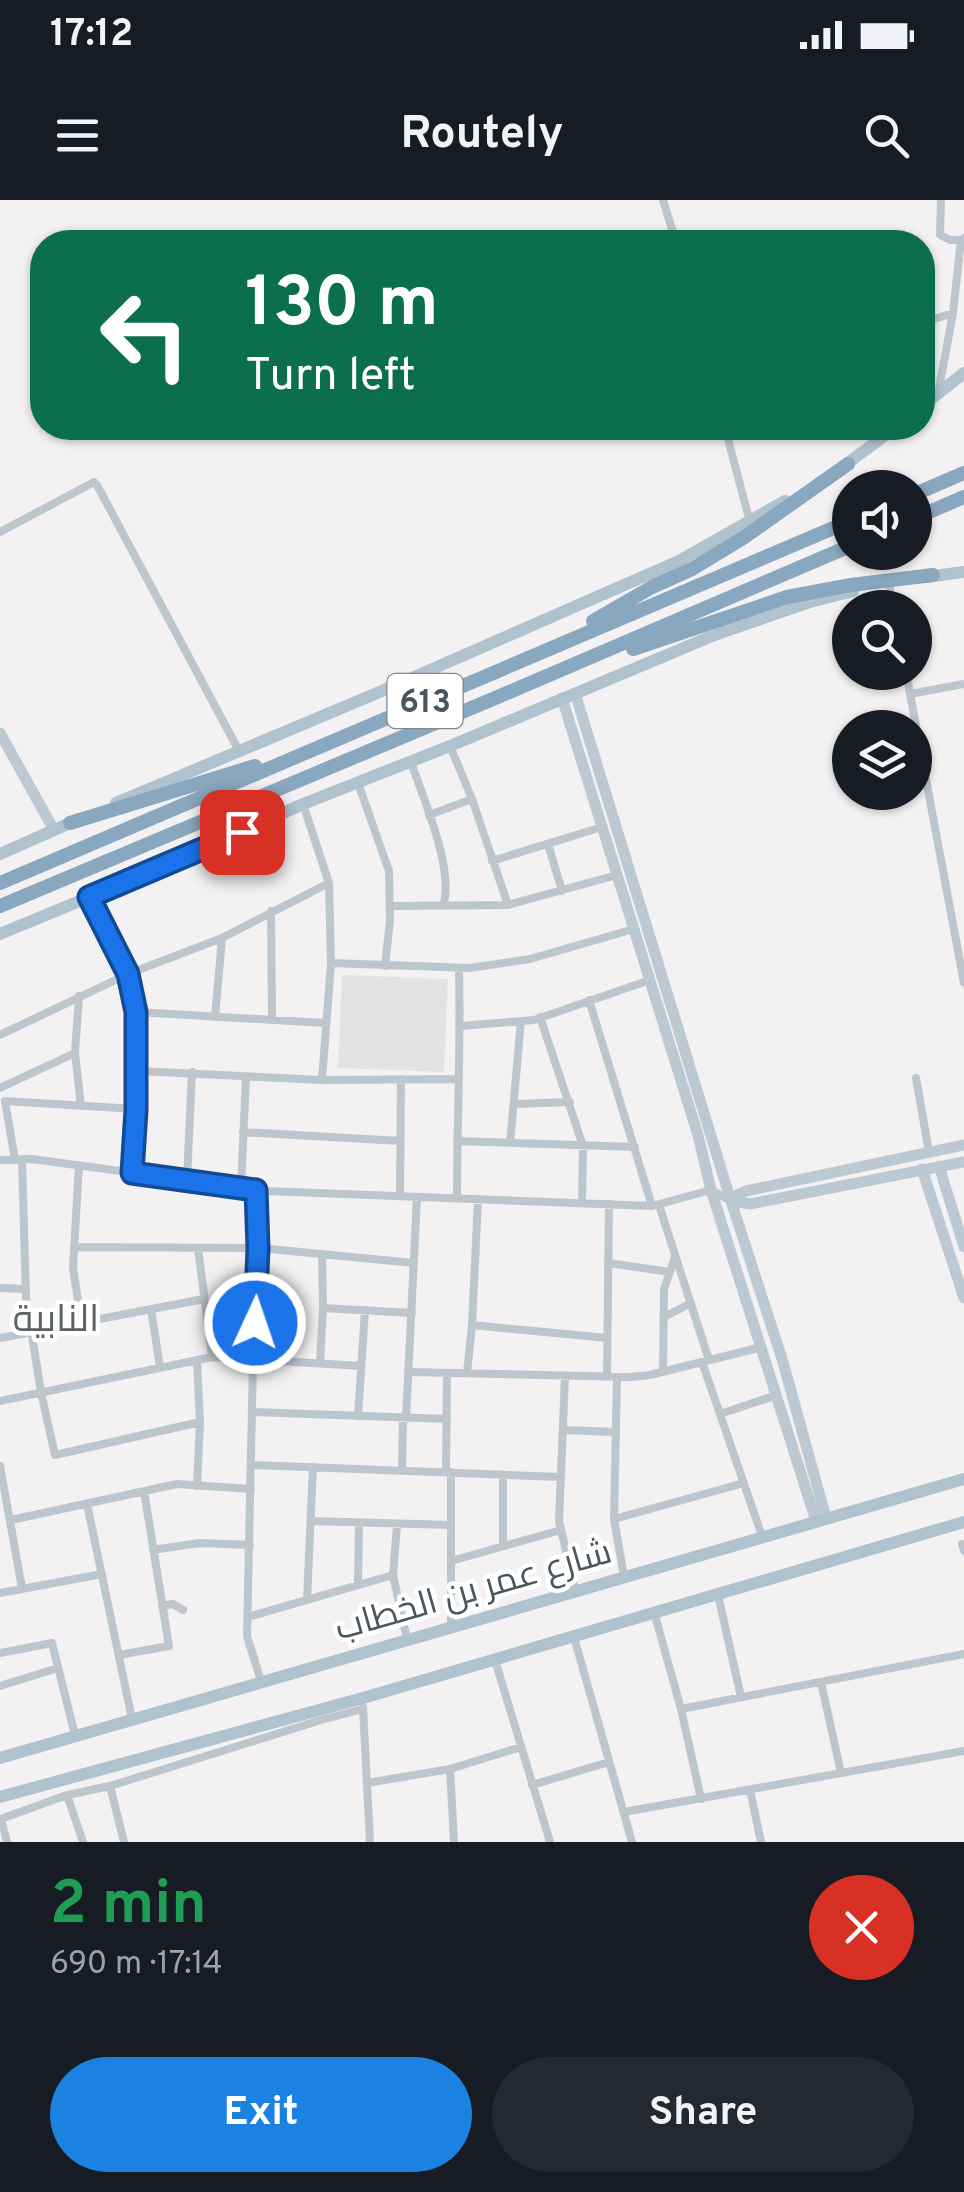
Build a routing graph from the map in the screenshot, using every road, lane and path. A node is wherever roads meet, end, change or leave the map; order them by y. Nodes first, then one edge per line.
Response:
1 (663, 200) edge
2 (941, 200) edge
3 (672, 230) edge
4 (962, 239) edge
5 (953, 313) junction
6 (935, 319) edge
7 (964, 373) edge
8 (938, 394) junction
9 (935, 396) edge
10 (728, 440) edge
11 (879, 440) edge
12 (848, 464) junction
13 (964, 473) edge
14 (932, 487) edge
15 (964, 497) edge
16 (932, 511) edge
17 (750, 522) junction
18 (832, 529) edge
19 (0, 532) edge
20 (832, 554) edge
21 (964, 572) edge
22 (934, 575) junction
23 (889, 584) junction
24 (890, 590) edge
25 (535, 654) junction
26 (964, 684) edge
27 (909, 690) edge
28 (910, 694) junction
29 (568, 695) junction
30 (500, 696) junction
31 (0, 734) edge
32 (327, 744) junction
33 (450, 746) junction
34 (239, 751) junction
35 (410, 762) junction
36 (358, 782) junction
37 (600, 798) junction
38 (472, 799) junction
39 (303, 804) junction
40 (429, 815) junction
41 (70, 823) junction
42 (602, 827) junction
43 (54, 830) junction
44 (548, 844) junction
45 (0, 854) edge
46 (492, 862) junction
47 (617, 876) junction
48 (0, 883) edge
49 (329, 883) junction
50 (562, 891) junction
51 (89, 897) junction
52 (390, 906) junction
53 (444, 906) junction
54 (508, 906) junction
55 (0, 908) edge
56 (272, 911) junction
57 (964, 913) edge
58 (951, 916) junction
59 (634, 929) junction
60 (0, 934) edge
61 (222, 938) junction
62 (962, 960) edge
63 (331, 962) junction
64 (384, 966) junction
65 (459, 968) junction
66 (128, 974) junction
67 (650, 980) junction
68 (964, 983) edge
69 (79, 996) junction
70 (589, 1000) junction
71 (136, 1012) junction
72 (215, 1017) junction
73 (540, 1018) junction
74 (272, 1020) junction
75 (521, 1020) junction
76 (326, 1023) junction
77 (460, 1026) junction
78 (0, 1034) edge
79 (75, 1053) junction
80 (137, 1071) junction
81 (192, 1072) junction
82 (246, 1078) junction
83 (916, 1078) dead end
84 (458, 1079) junction
85 (322, 1080) junction
86 (400, 1080) junction
87 (2, 1094) edge
88 (570, 1102) junction
89 (514, 1104) junction
90 (80, 1106) junction
91 (136, 1110) junction
92 (243, 1132) junction
93 (457, 1140) junction
94 (400, 1142) junction
95 (510, 1143) junction
96 (964, 1145) edge
97 (583, 1146) junction
98 (635, 1148) junction
99 (928, 1152) junction
100 (0, 1160) edge
101 (19, 1160) junction
102 (964, 1162) edge
103 (79, 1165) junction
104 (939, 1166) junction
105 (922, 1170) junction
106 (132, 1173) junction
107 (188, 1180) junction
108 (241, 1188) junction
109 (256, 1190) junction
110 (711, 1190) junction
111 (400, 1196) junction
112 (418, 1197) junction
113 (457, 1198) junction
114 (478, 1199) junction
115 (731, 1202) junction
116 (582, 1203) junction
117 (609, 1204) junction
118 (655, 1205) junction
119 (74, 1246) junction
120 (964, 1247) edge
121 (198, 1248) junction
122 (258, 1248) junction
123 (322, 1254) junction
124 (676, 1256) junction
125 (414, 1263) junction
126 (608, 1263) junction
127 (670, 1272) junction
128 (0, 1288) edge
129 (26, 1290) junction
130 (964, 1298) edge
131 (204, 1299) junction
132 (690, 1303) junction
133 (323, 1308) junction
134 (151, 1309) junction
135 (365, 1310) junction
136 (412, 1313) junction
137 (664, 1317) junction
138 (80, 1321) junction
139 (472, 1325) junction
140 (32, 1333) junction
141 (0, 1338) edge
142 (607, 1338) junction
143 (762, 1347) junction
144 (212, 1357) junction
145 (253, 1361) junction
146 (705, 1361) junction
147 (197, 1362) junction
148 (320, 1362) junction
149 (361, 1366) junction
150 (160, 1367) junction
151 (408, 1372) junction
152 (663, 1372) junction
153 (447, 1373) junction
154 (467, 1374) junction
155 (565, 1376) junction
156 (612, 1377) junction
157 (41, 1392) junction
158 (777, 1395) junction
159 (0, 1401) edge
160 (252, 1412) junction
161 (720, 1414) junction
162 (358, 1416) junction
163 (405, 1418) junction
164 (447, 1419) junction
165 (200, 1422) junction
166 (563, 1430) junction
167 (616, 1432) junction
168 (252, 1465) junction
169 (0, 1466) edge
170 (313, 1467) junction
171 (402, 1470) junction
172 (448, 1472) junction
173 (503, 1475) junction
174 (560, 1477) junction
175 (964, 1479) edge
176 (744, 1483) junction
177 (197, 1486) junction
178 (251, 1489) junction
179 (144, 1492) junction
180 (87, 1504) junction
181 (614, 1519) junction
182 (11, 1520) junction
183 (821, 1520) junction
184 (311, 1522) junction
185 (358, 1522) junction
186 (964, 1522) edge
187 (398, 1524) junction
188 (451, 1525) junction
189 (561, 1530) junction
190 (762, 1536) junction
191 (250, 1545) junction
192 (503, 1546) junction
193 (154, 1550) junction
194 (451, 1561) junction
195 (102, 1574) junction
196 (394, 1575) junction
197 (624, 1576) junction
198 (358, 1586) junction
199 (22, 1588) junction
200 (575, 1590) junction
201 (0, 1592) edge
202 (718, 1595) junction
203 (307, 1600) junction
204 (162, 1606) junction
205 (183, 1610) dead end
206 (654, 1612) junction
207 (248, 1617) junction
208 (450, 1626) junction
209 (574, 1638) junction
210 (407, 1639) junction
211 (0, 1653) edge
212 (964, 1654) edge
213 (118, 1655) junction
214 (494, 1660) junction
215 (58, 1668) junction
216 (261, 1682) junction
217 (821, 1682) junction
218 (0, 1686) edge
219 (742, 1697) junction
220 (363, 1704) junction
221 (681, 1708) junction
222 (132, 1719) junction
223 (75, 1736) junction
224 (521, 1747) junction
225 (964, 1750) edge
226 (0, 1758) edge
227 (610, 1762) junction
228 (450, 1769) junction
229 (841, 1773) junction
230 (367, 1783) junction
231 (532, 1785) junction
232 (110, 1786) junction
233 (750, 1790) junction
234 (68, 1795) junction
235 (0, 1797) edge
236 (701, 1799) junction
237 (624, 1812) junction
238 (7, 1842) edge
239 (82, 1842) edge
240 (124, 1842) edge
241 (370, 1842) edge
242 (454, 1842) edge
243 (550, 1842) edge
244 (632, 1842) edge
245 (761, 1842) edge

1 - 3 street
2 - 4 street
4 - 5 street
5 - 6 street
5 - 8 street
7 - 8 main road
8 - 9 main road
10 - 17 street
11 - 12 main road, 613
12 - 17 main road, 613
12 - 25 highway
13 - 14 highway
15 - 16 highway
17 - 34 main road, 613
18 - 25 highway, 613
19 - 34 street
20 - 30 highway, 613
21 - 22 main road
22 - 23 main road
22 - 30 highway
23 - 24 street
23 - 29 main road
25 - 32 highway, 613
26 - 28 street
27 - 28 street
28 - 58 street
29 - 33 main road
29 - 37 street
30 - 55 highway, 613
31 - 43 street
32 - 41 highway
32 - 48 highway, 613
33 - 35 main road
33 - 38 street
34 - 41 main road, 613
35 - 36 main road
35 - 40 street
36 - 39 main road
36 - 52 street
37 - 42 street
37 - 115 street
38 - 40 street
38 - 46 street
39 - 49 street
39 - 51 main road
40 - 53 street
41 - 43 main road, 613
42 - 44 street
42 - 47 street
43 - 45 main road, 613
44 - 46 street
44 - 50 street
46 - 54 street
47 - 50 street
47 - 59 street
49 - 56 street
49 - 63 street
50 - 54 street
51 - 60 main road
51 - 66 street
52 - 53 street
52 - 64 street
53 - 54 street
56 - 61 street
56 - 74 street
57 - 58 street
58 - 62 street
59 - 65 street
59 - 67 street
61 - 66 street
61 - 72 street
62 - 68 street
63 - 64 street
63 - 76 street
64 - 65 street
65 - 77 street
66 - 69 street
66 - 71 street
67 - 70 street
67 - 110 street
69 - 78 street
69 - 79 street
70 - 73 street
70 - 98 street
71 - 72 street
71 - 80 street
72 - 74 street
73 - 75 street
73 - 88 street
74 - 76 street
75 - 77 street
75 - 89 street
76 - 85 street
77 - 84 street
79 - 87 street
79 - 90 street
80 - 81 street
80 - 91 street
81 - 82 street
81 - 107 street
82 - 85 street
82 - 92 street
83 - 99 street
84 - 86 street
84 - 93 street
85 - 86 street
86 - 94 street
87 - 90 street
87 - 101 street
88 - 89 street
88 - 97 street
89 - 95 street
90 - 91 street
91 - 106 street
92 - 94 street
92 - 108 street
93 - 95 street
93 - 113 street
94 - 111 street
95 - 97 street
96 - 99 street
97 - 98 street
97 - 116 street
98 - 118 street
99 - 115 street
100 - 101 street
101 - 103 street
101 - 129 street
102 - 104 street
103 - 106 street
103 - 119 street
104 - 105 street
104 - 120 street
105 - 115 street
105 - 130 street
106 - 107 street
107 - 108 street
108 - 109 street
109 - 111 street
109 - 122 street
110 - 115 street
110 - 118 street
110 - 143 street
111 - 112 street
112 - 113 street
112 - 125 street
113 - 114 street
114 - 116 street
114 - 139 street
115 - 183 street
116 - 117 street
117 - 118 street
117 - 126 street
118 - 124 street
119 - 121 street
119 - 138 street
121 - 122 street
121 - 131 street
122 - 123 street
122 - 145 street
123 - 125 street
123 - 133 street
124 - 127 street
124 - 132 street
125 - 136 street
126 - 127 street
126 - 142 street
127 - 137 street
128 - 129 street
129 - 140 street
131 - 134 street
131 - 144 street
132 - 137 street
132 - 146 street
133 - 135 street
133 - 148 street
134 - 138 street
134 - 150 street
135 - 136 street
135 - 149 street
136 - 151 street
137 - 152 street
138 - 140 street
139 - 142 street
139 - 154 street
140 - 141 street
140 - 157 street
142 - 156 street
143 - 146 street
143 - 158 street
144 - 145 street
144 - 147 street
145 - 148 street
145 - 160 street
146 - 152 street
146 - 161 street
147 - 150 street
147 - 165 street
148 - 149 street
149 - 162 street
150 - 157 street
151 - 153 street
151 - 163 street
152 - 156 street
153 - 154 street
153 - 164 street
154 - 155 street
155 - 156 street
155 - 166 street
156 - 167 street
157 - 159 street
157 - 165 street
158 - 161 street
158 - 183 street
160 - 162 street
160 - 168 street
161 - 176 street
162 - 163 street
163 - 164 street
163 - 171 street
164 - 172 street
165 - 177 street
166 - 167 street
166 - 174 street
167 - 181 street
168 - 170 street
168 - 178 street
169 - 182 street
170 - 171 street
170 - 184 street
171 - 172 street
172 - 173 street
172 - 188 street
173 - 174 street
173 - 192 street
174 - 189 street
175 - 183 main road, شارع عمر بن الخطاب
176 - 181 street
176 - 190 street
177 - 178 street
177 - 179 street
178 - 191 street
179 - 180 street
179 - 193 street
180 - 182 street
180 - 195 street
181 - 197 street
182 - 199 street
183 - 190 main road, شارع عمر بن الخطاب
184 - 185 street
184 - 203 street
185 - 187 street
185 - 198 street
186 - 202 main road, شارع عمر بن الخطاب
187 - 188 street
187 - 196 street
188 - 194 street
189 - 192 street
189 - 200 street
190 - 197 main road, شارع عمر بن الخطاب
191 - 193 street
191 - 207 street
192 - 194 street
193 - 204 street
194 - 208 street
195 - 199 street
195 - 213 street
196 - 198 street
196 - 210 street
197 - 200 main road, شارع عمر بن الخطاب
198 - 203 street
199 - 201 street
200 - 208 main road, شارع عمر بن الخطاب
202 - 206 main road, شارع عمر بن الخطاب
202 - 219 street
203 - 207 street
204 - 205 street
204 - 213 street
206 - 209 main road, شارع عمر بن الخطاب
206 - 221 street
207 - 216 street
208 - 210 main road, شارع عمر بن الخطاب
209 - 214 main road, شارع عمر بن الخطاب
209 - 227 street
210 - 216 main road, شارع عمر بن الخطاب
211 - 215 street
212 - 217 street
213 - 222 street
214 - 220 main road, شارع عمر بن الخطاب
214 - 224 street
215 - 218 street
215 - 223 street
216 - 222 main road, شارع عمر بن الخطاب
217 - 219 street
217 - 229 street
219 - 221 street
220 - 230 street
220 - 232 street
220 - 235 main road, شارع عمر بن الخطاب
221 - 236 street
222 - 223 main road, شارع عمر بن الخطاب
223 - 226 main road, شارع عمر بن الخطاب
224 - 228 street
224 - 231 street
225 - 229 street
227 - 231 street
227 - 237 street
228 - 230 street
228 - 242 street
229 - 233 street
230 - 241 street
231 - 243 street
232 - 234 street
232 - 240 street
233 - 236 street
233 - 245 street
234 - 238 street
234 - 239 street
236 - 237 street
237 - 244 street

